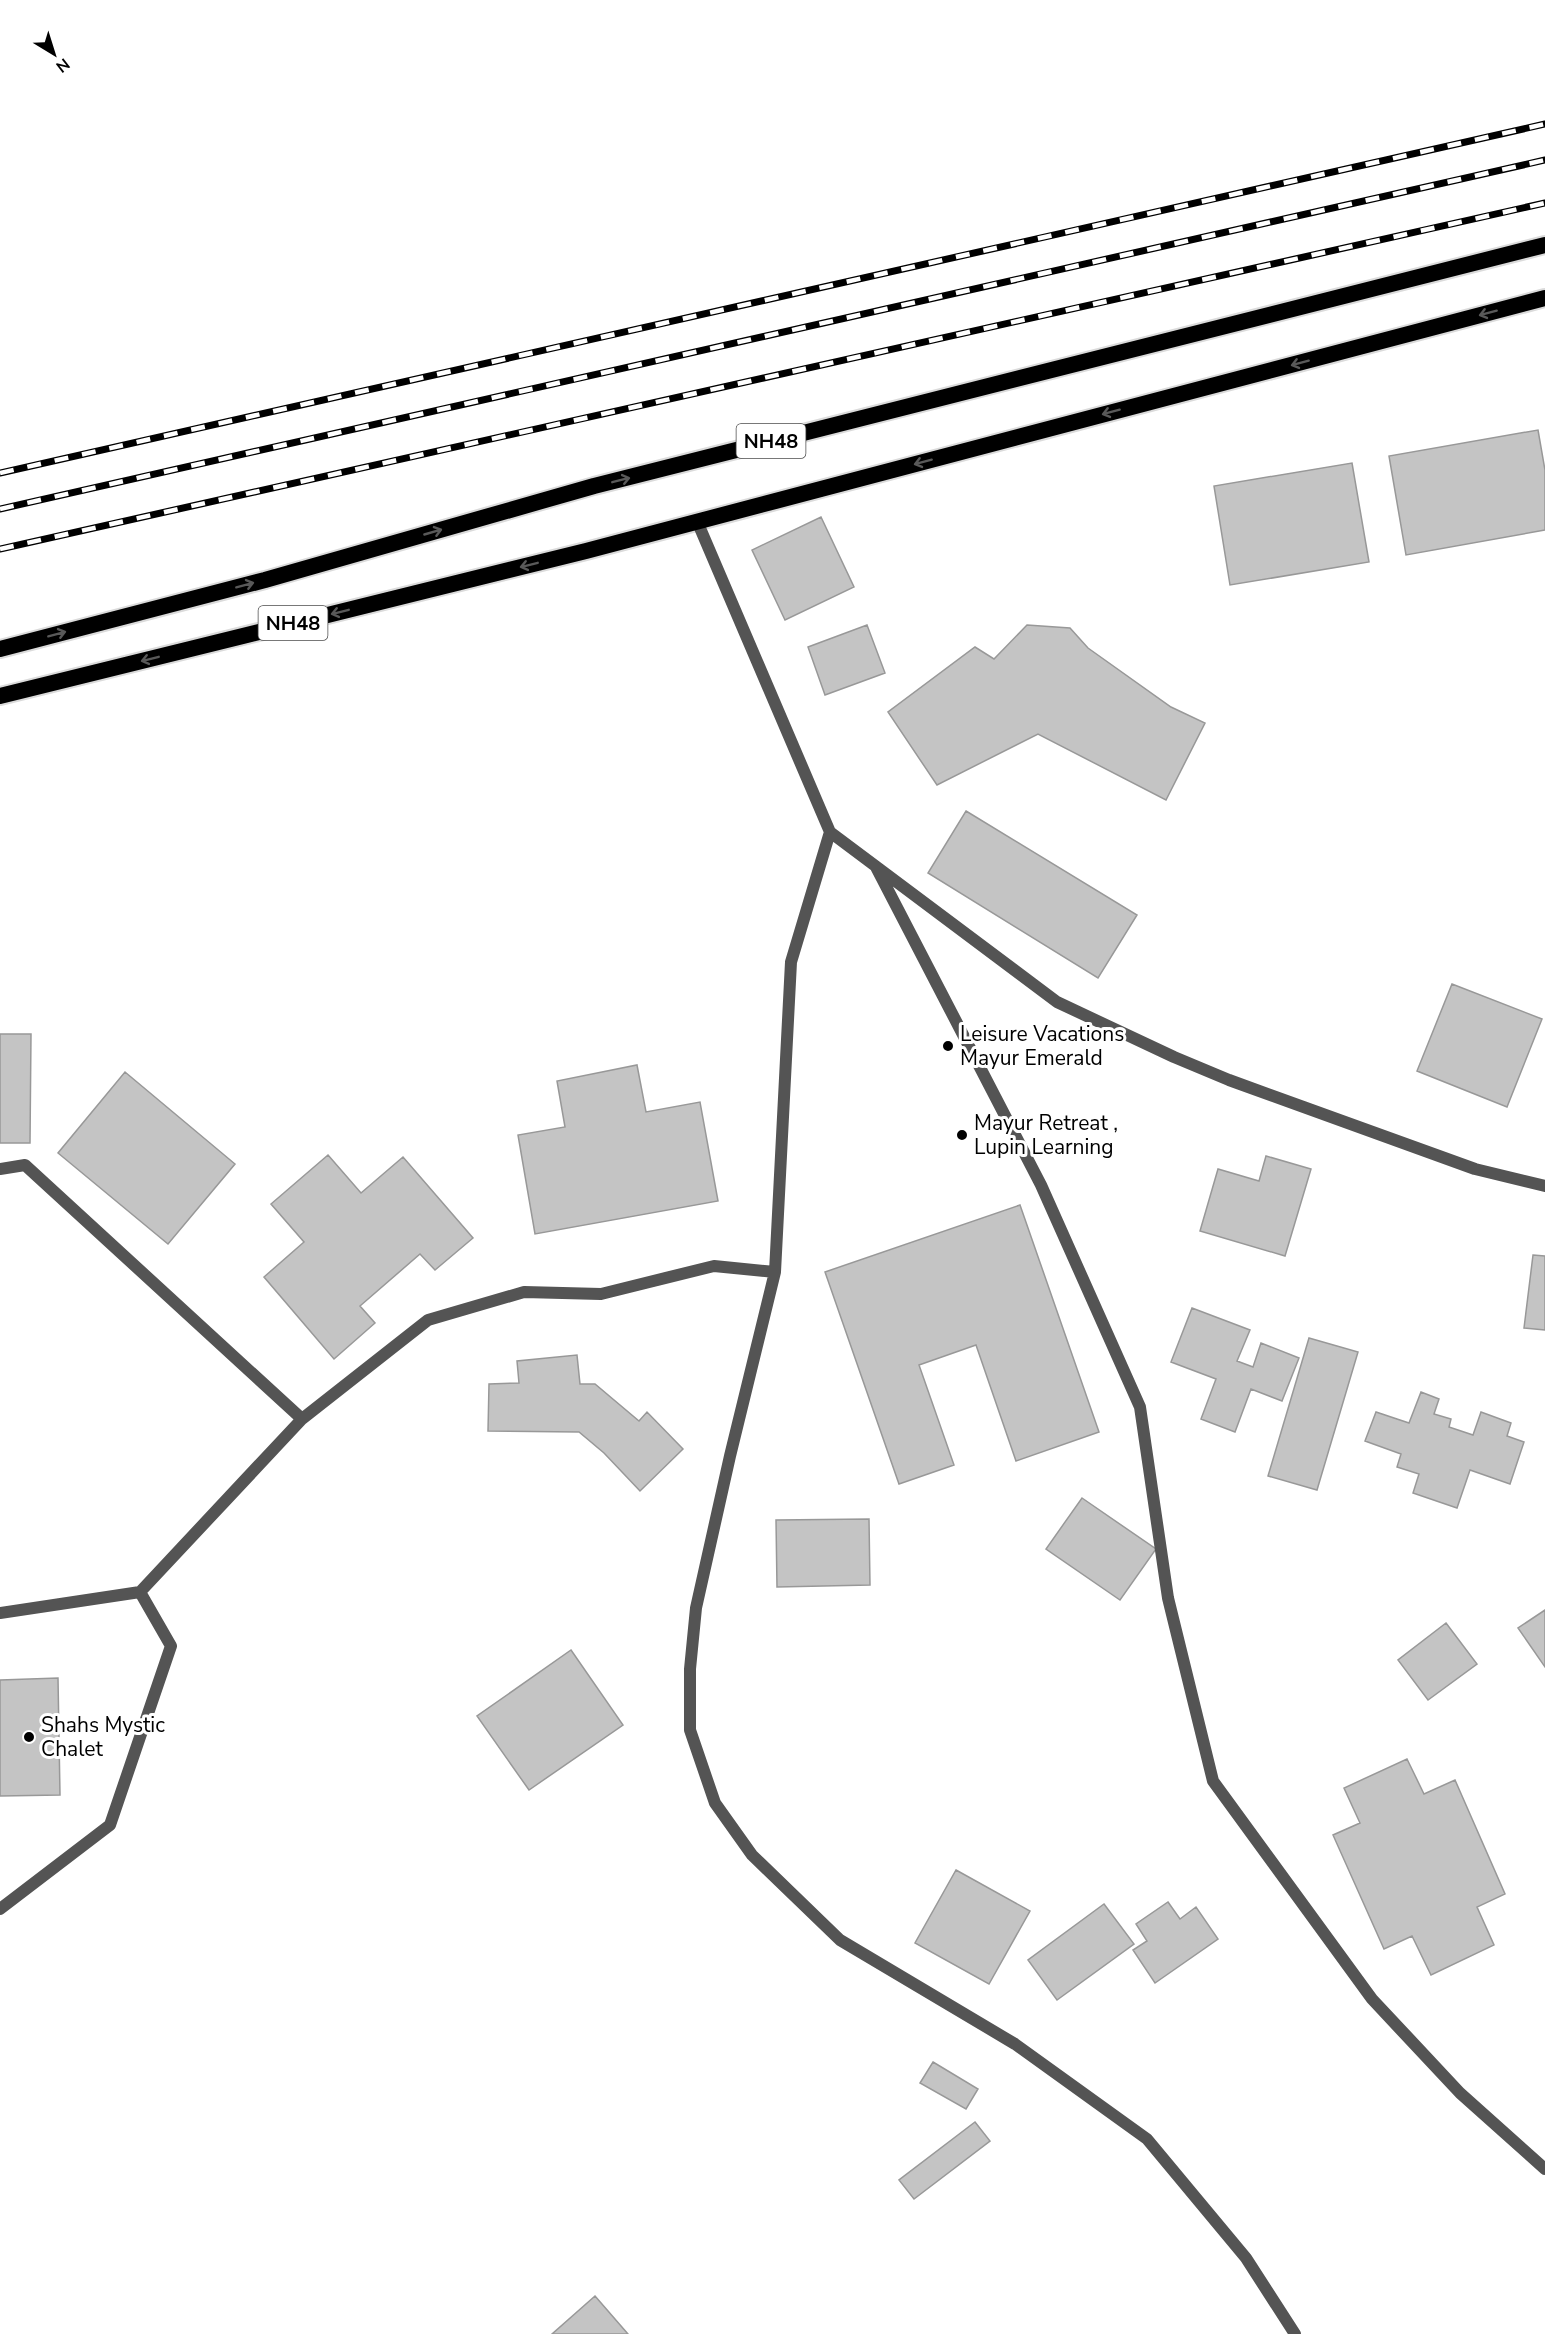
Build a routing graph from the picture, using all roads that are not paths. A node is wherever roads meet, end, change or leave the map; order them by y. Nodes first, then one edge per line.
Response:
1 (1545, 245) edge
2 (1545, 298) edge
3 (697, 521) junction
4 (0, 649) edge
5 (0, 696) edge
6 (830, 832) junction
7 (876, 867) junction
8 (0, 1169) edge
9 (1545, 1186) edge
10 (775, 1272) junction
11 (302, 1419) junction
12 (140, 1592) junction
13 (0, 1613) edge
14 (0, 1909) edge
15 (1545, 2169) edge
16 (1295, 2334) edge

4 -> 1 highway, NH48
2 -> 3 highway, NH48
3 -> 5 highway, NH48
3 - 6 street
6 - 7 street
6 - 10 street
7 - 9 street
7 - 15 street
8 - 11 street
10 - 11 street
10 - 16 street
11 - 12 street
12 - 13 street
12 - 14 street

